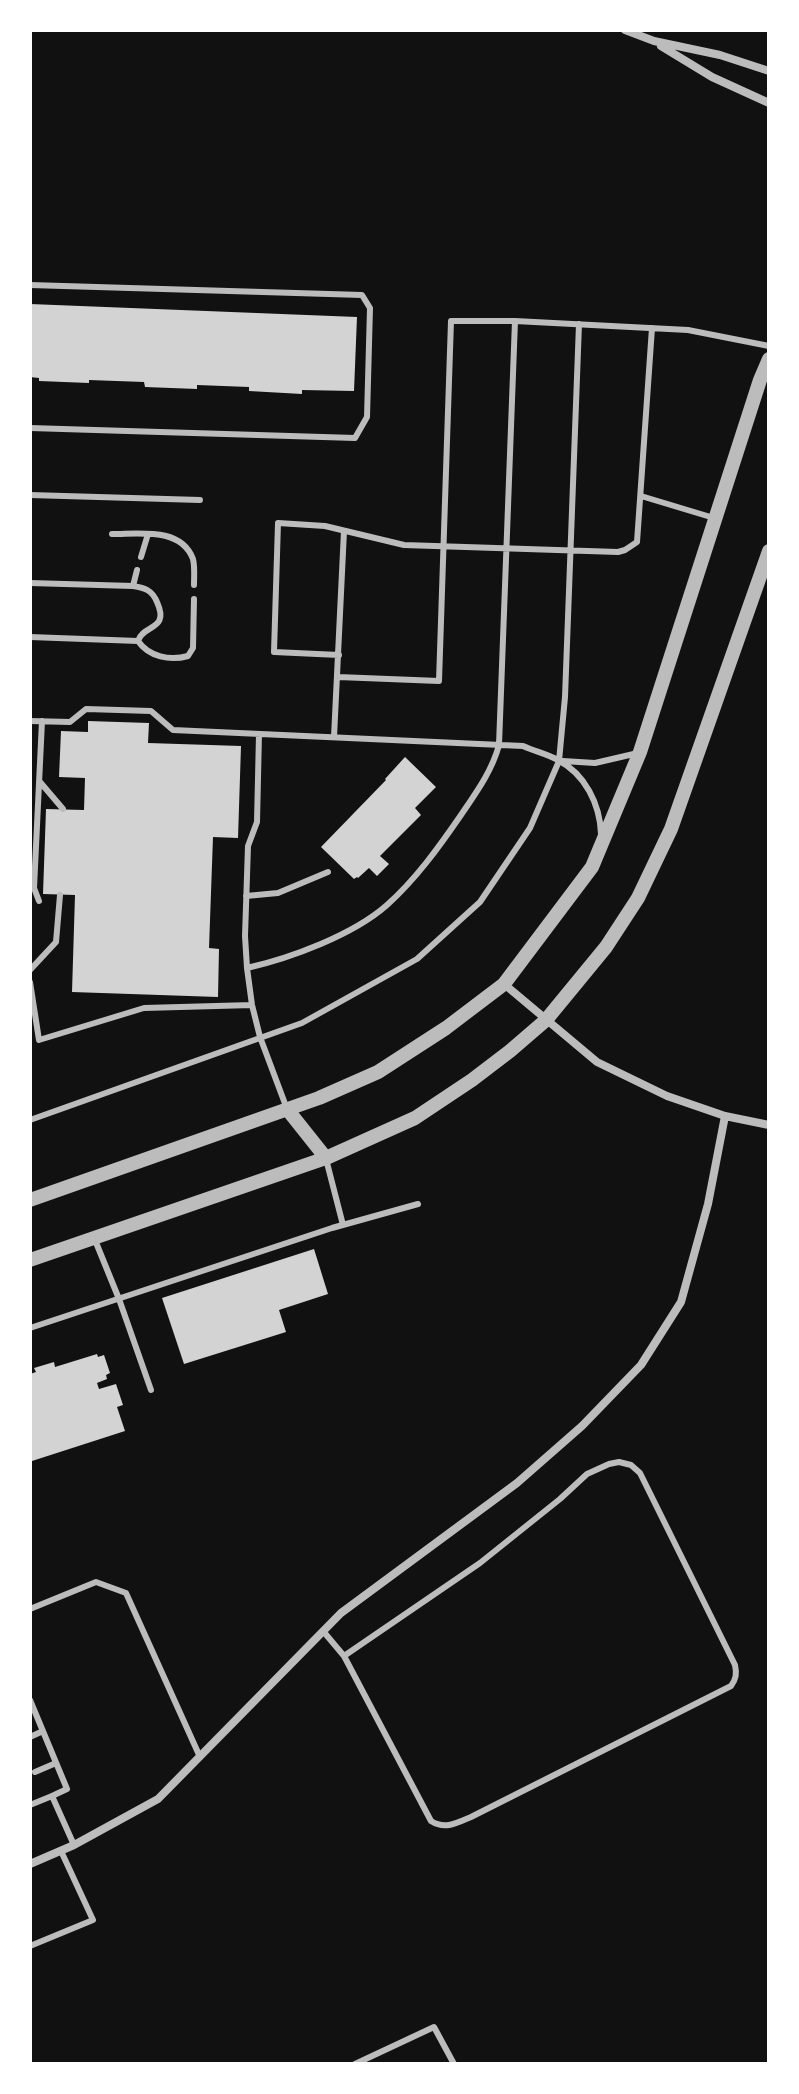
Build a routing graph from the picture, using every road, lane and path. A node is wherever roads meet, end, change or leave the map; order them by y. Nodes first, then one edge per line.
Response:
1 (625, 30) edge
2 (654, 41) junction
3 (769, 71) edge
4 (769, 103) edge
5 (30, 285) edge
6 (515, 321) junction
7 (579, 324) junction
8 (652, 328) junction
9 (769, 346) edge
10 (769, 359) edge
11 (30, 428) edge
12 (30, 495) edge
13 (641, 496) junction
14 (200, 500) dead end
15 (716, 519) junction
16 (344, 531) junction
17 (112, 534) dead end
18 (148, 534) junction
19 (444, 546) junction
20 (507, 549) junction
21 (569, 551) junction
22 (769, 551) edge
23 (141, 557) dead end
24 (137, 570) dead end
25 (30, 583) edge
26 (194, 585) dead end
27 (133, 586) junction
28 (194, 599) dead end
29 (30, 637) edge
30 (138, 641) junction
31 (339, 655) junction
32 (338, 677) junction
33 (30, 721) edge
34 (42, 721) junction
35 (259, 734) junction
36 (334, 737) junction
37 (499, 745) junction
38 (640, 752) junction
39 (559, 761) junction
40 (40, 782) junction
41 (63, 809) dead end
42 (601, 847) junction
43 (328, 872) dead end
44 (60, 895) dead end
45 (246, 896) junction
46 (39, 901) dead end
47 (247, 968) junction
48 (30, 970) edge
49 (30, 982) edge
50 (504, 984) junction
51 (252, 1005) junction
52 (546, 1020) junction
53 (260, 1037) junction
54 (287, 1109) junction
55 (725, 1116) junction
56 (30, 1120) edge
57 (769, 1125) edge
58 (326, 1158) junction
59 (30, 1200) edge
60 (418, 1204) dead end
61 (343, 1225) junction
62 (94, 1238) junction
63 (30, 1260) edge
64 (119, 1299) junction
65 (30, 1328) edge
66 (151, 1390) dead end
67 (30, 1609) edge
68 (323, 1631) junction
69 (344, 1656) junction
70 (30, 1700) edge
71 (43, 1731) junction
72 (30, 1737) edge
73 (200, 1757) junction
74 (56, 1763) junction
75 (35, 1772) dead end
76 (52, 1796) junction
77 (30, 1805) edge
78 (74, 1845) junction
79 (61, 1851) junction
80 (30, 1864) edge
81 (30, 1946) edge
82 (355, 2064) edge
83 (454, 2064) edge

1 - 2 street
2 - 3 street
2 - 4 street
5 - 11 lane
6 - 7 lane
6 - 19 lane
6 - 20 lane
7 - 8 lane
7 - 21 lane
8 - 9 lane
8 - 13 lane
10 - 15 street
12 - 14 lane
13 - 15 lane
13 - 21 lane
15 - 38 street
16 - 19 lane
16 - 31 lane
16 - 31 lane
17 - 18 lane
18 - 23 lane
18 - 26 lane
19 - 20 lane
19 - 32 lane
20 - 21 lane
20 - 37 lane
21 - 39 lane
22 - 52 street
24 - 27 lane
25 - 27 lane
27 - 30 lane
28 - 30 lane
29 - 30 lane
31 - 32 lane
32 - 36 lane
33 - 34 lane
34 - 35 lane
34 - 40 lane
35 - 36 lane
35 - 45 lane
36 - 37 lane
37 - 39 lane
37 - 47 lane
38 - 39 lane
38 - 42 street
39 - 42 lane
39 - 53 lane
40 - 41 lane
40 - 46 lane
42 - 50 street
43 - 45 lane
44 - 48 lane
45 - 47 lane
47 - 51 lane
49 - 51 lane
50 - 52 street
50 - 54 street
51 - 53 lane
52 - 55 street
52 - 58 street
53 - 54 lane
53 - 56 lane
54 - 58 street
54 - 59 street
55 - 57 street
55 - 68 street
58 - 61 lane
58 - 62 street
60 - 61 lane
61 - 64 lane
62 - 63 street
62 - 64 lane
64 - 65 lane
64 - 66 lane
67 - 73 lane
68 - 69 lane
68 - 73 street
69 - 69 lane
70 - 71 lane
71 - 72 lane
71 - 74 lane
73 - 78 street
74 - 75 lane
74 - 76 lane
76 - 77 lane
76 - 78 lane
78 - 79 street
79 - 80 street
79 - 81 lane
82 - 83 lane

